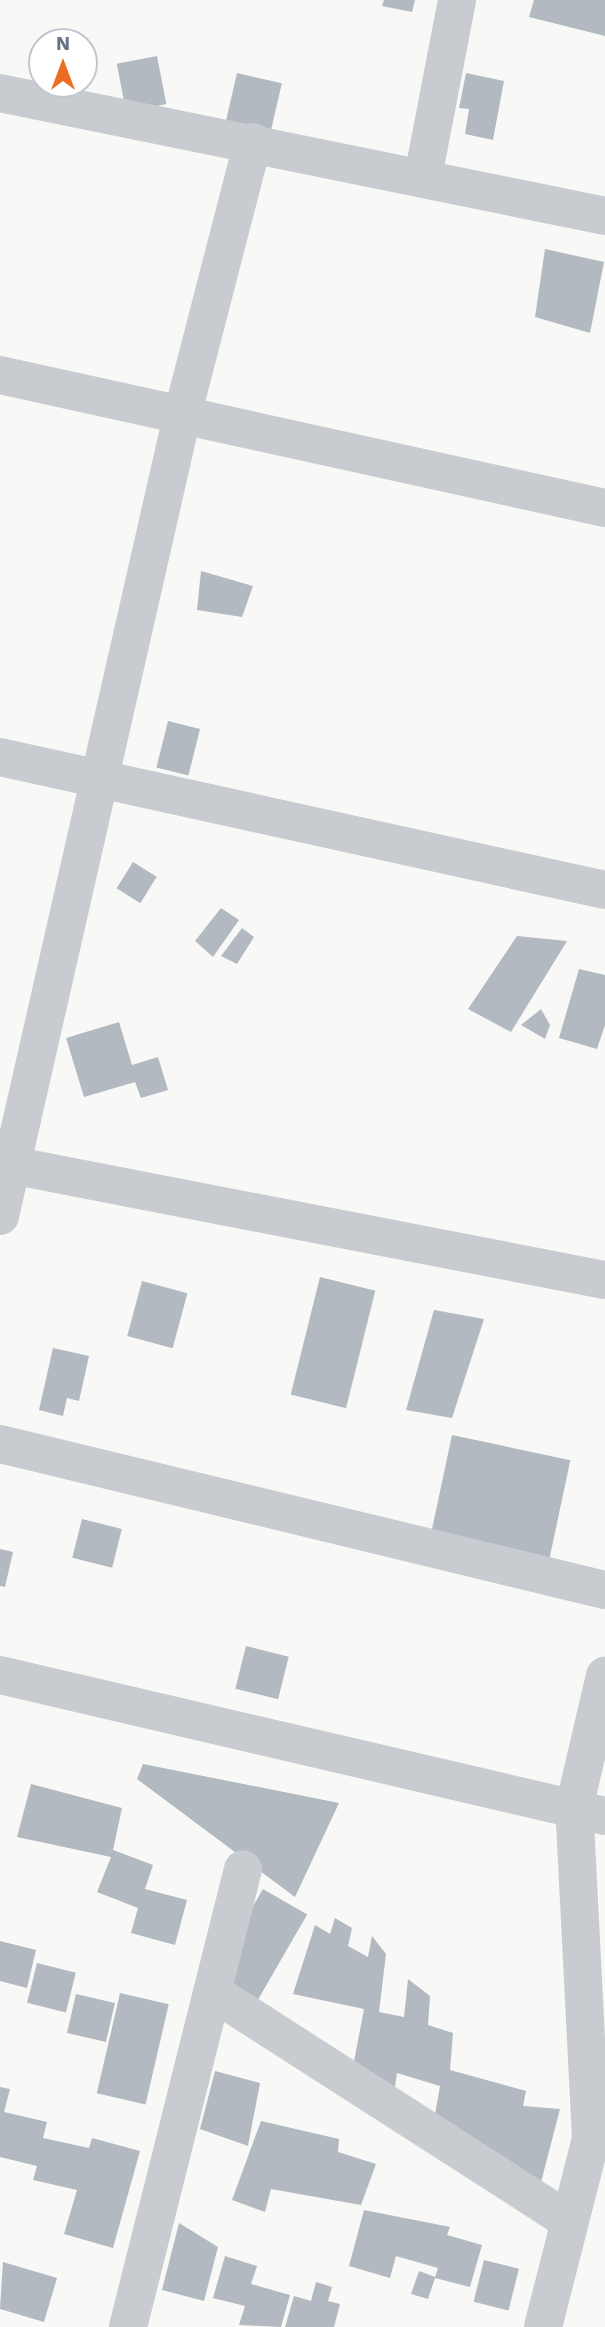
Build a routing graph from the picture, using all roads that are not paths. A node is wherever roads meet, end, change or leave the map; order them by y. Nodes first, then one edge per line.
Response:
1 (457, 0) edge
2 (0, 93) edge
3 (253, 142) junction
4 (423, 177) junction
5 (605, 216) edge
6 (0, 374) edge
7 (182, 416) junction
8 (605, 508) edge
9 (0, 757) edge
10 (96, 780) junction
11 (605, 890) edge
12 (6, 1164) edge
13 (0, 1216) edge
14 (605, 1280) edge
15 (0, 1444) edge
16 (605, 1590) edge
17 (0, 1675) edge
18 (605, 1676) edge
19 (589, 1812) edge
20 (243, 1869) dead end
21 (214, 1993) junction
22 (568, 2220) junction
23 (128, 2327) edge
24 (543, 2327) edge

1 - 4 street
2 - 3 street
3 - 4 street
3 - 7 street
4 - 5 street
6 - 7 street
7 - 8 street
7 - 10 street
9 - 10 street
10 - 11 street
10 - 12 street
12 - 13 street
12 - 14 street
15 - 16 street
17 - 19 street
18 - 19 street
19 - 22 street
20 - 21 street
21 - 22 street
21 - 23 street
22 - 24 street

